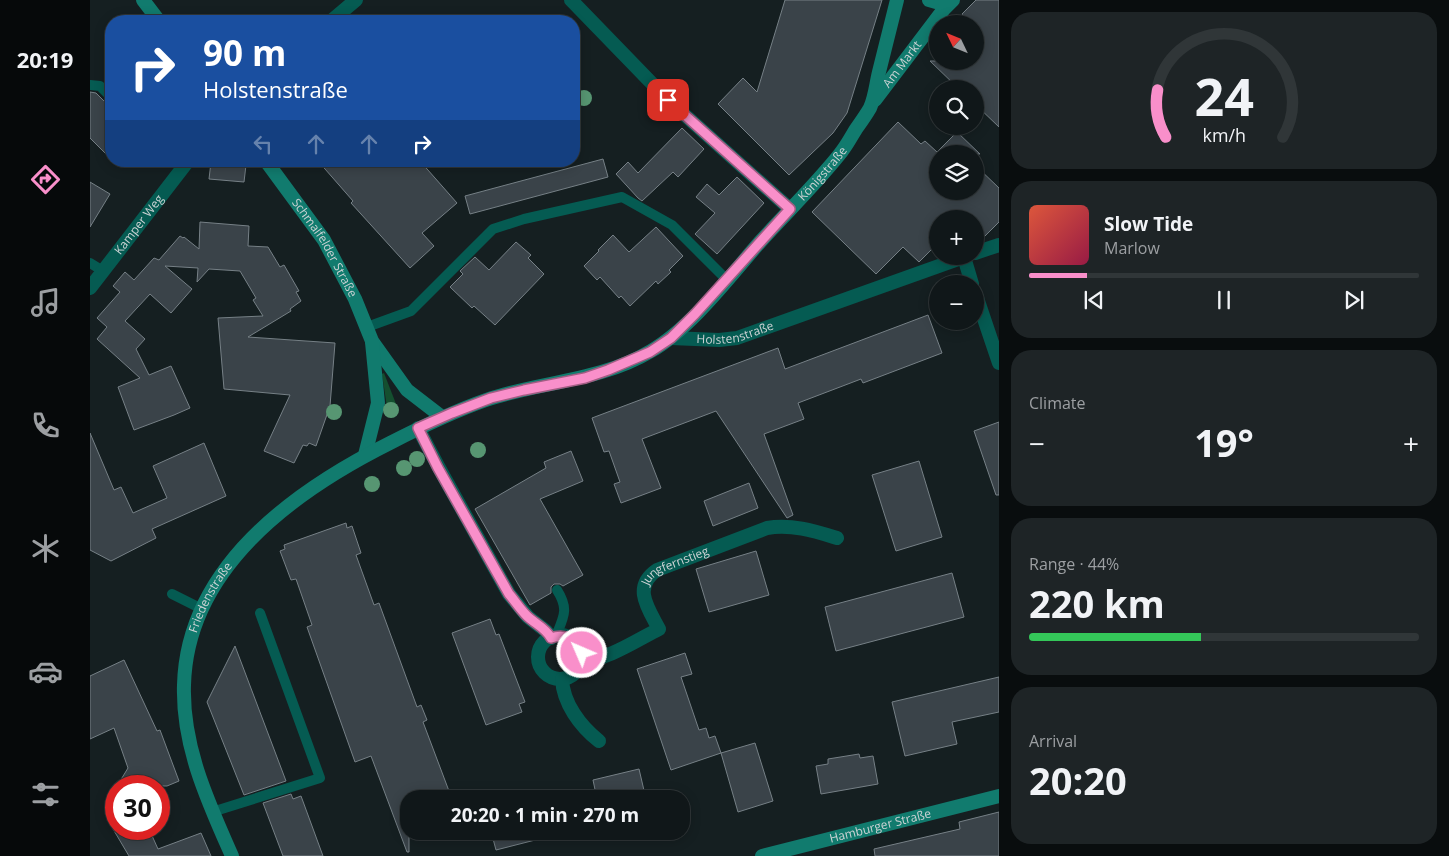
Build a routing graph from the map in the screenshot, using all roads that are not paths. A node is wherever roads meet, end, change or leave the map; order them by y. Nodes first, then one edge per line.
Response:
1 (143, 0) edge
2 (356, 0) edge
3 (571, 0) edge
4 (897, 0) edge
5 (929, 0) edge
6 (942, 0) edge
7 (953, 0) edge
8 (154, 15) edge
9 (338, 15) edge
10 (90, 86) edge
11 (105, 91) edge
12 (870, 107) junction
13 (181, 167) edge
14 (270, 167) edge
15 (790, 209) junction
16 (999, 245) edge
17 (984, 250) edge
18 (90, 263) edge
19 (944, 265) edge
20 (103, 271) junction
21 (727, 280) junction
22 (90, 288) edge
23 (984, 319) edge
24 (367, 327) junction
25 (671, 338) junction
26 (372, 341) junction
27 (999, 363) edge
28 (442, 417) junction
29 (418, 428) junction
30 (365, 455) junction
31 (837, 538) dead end
32 (557, 590) dead end
33 (172, 594) dead end
34 (202, 609) junction
35 (260, 613) dead end
36 (553, 637) junction
37 (582, 661) junction
38 (562, 679) junction
39 (599, 741) dead end
40 (999, 796) edge
41 (212, 812) junction
42 (232, 856) edge
43 (762, 856) edge

1 - 8 main road
2 - 9 street
3 - 15 street
4 - 12 main road, Königstraße
5 - 6 main road
7 - 12 main road, Am Markt
10 - 11 lane
12 - 15 main road, Königstraße
13 - 20 street, Kamper Weg
14 - 24 main road, Schmalfelder Straße
15 - 21 main road, Königstraße
16 - 17 street, Holstenstraße
18 - 20 lane
19 - 25 street, Holstenstraße
20 - 22 street, Kamper Weg
21 - 24 lane
21 - 25 main road, Königstraße
23 - 27 street
24 - 26 main road, Schmalfelder Straße
25 - 28 main road
26 - 28 main road, Schmalfelder Straße
26 - 30 main road, Schmalfelder Straße
28 - 29 main road
29 - 30 main road, Friedenstraße
29 - 36 street
30 - 34 main road, Friedenstraße
31 - 37 street, Jungfernstieg
32 - 36 lane
33 - 34 lane
34 - 41 main road, Friedenstraße
35 - 41 lane
36 - 37 street
36 - 38 street
37 - 38 street
38 - 39 street
40 - 43 main road, Hamburger Straße
41 - 42 main road, Friedenstraße

